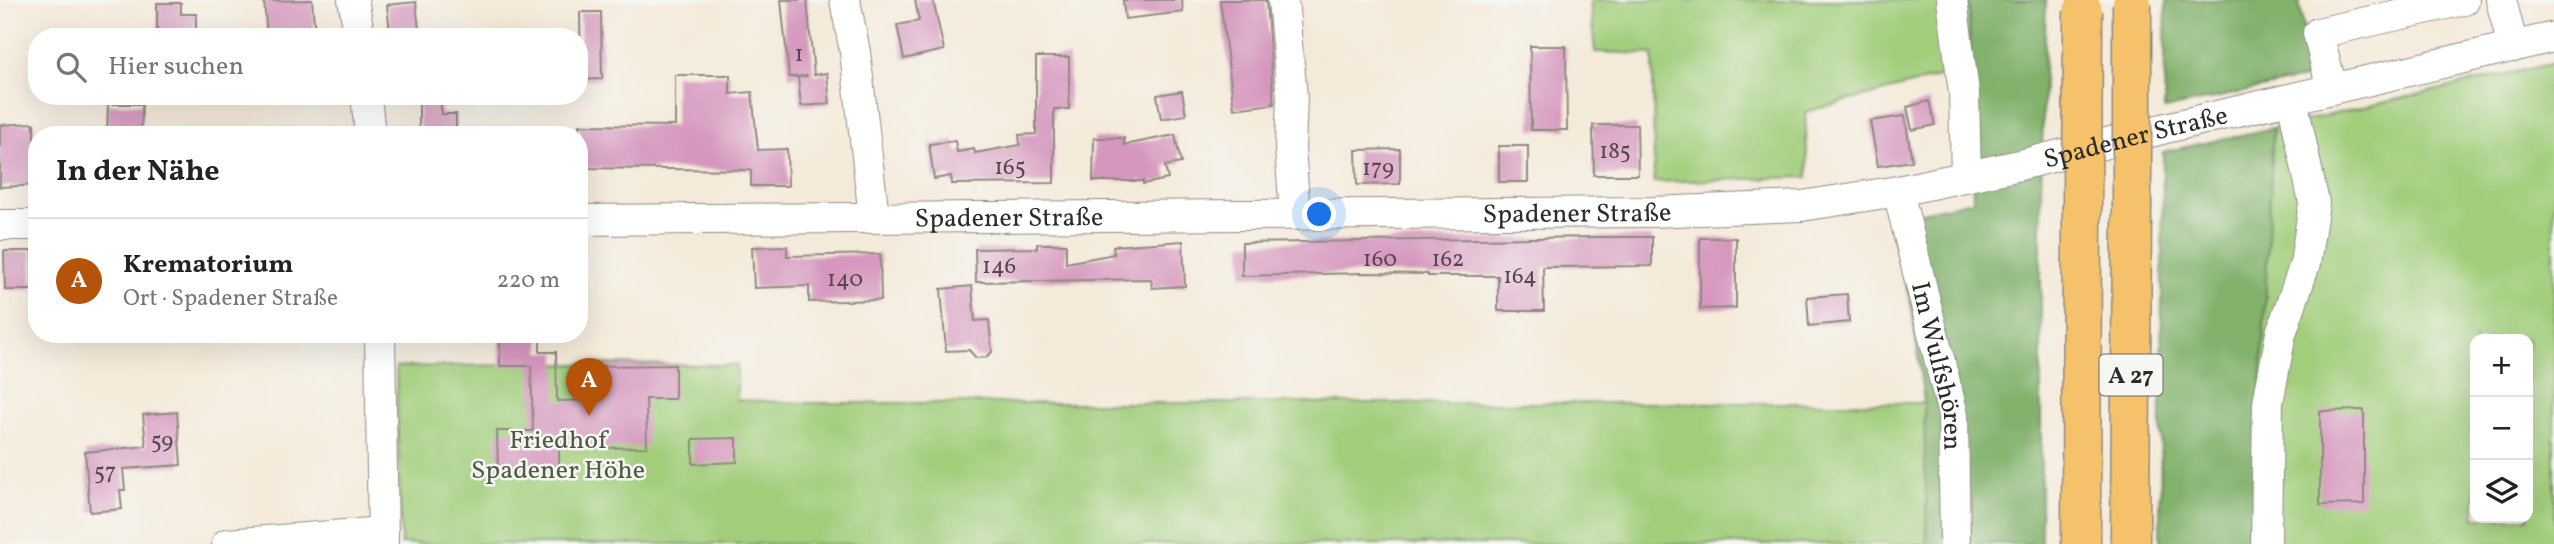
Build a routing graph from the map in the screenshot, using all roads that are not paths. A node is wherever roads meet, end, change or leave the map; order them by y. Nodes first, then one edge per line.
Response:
1 (353, 0) edge
2 (845, 0) edge
3 (1283, 0) edge
4 (1952, 0) edge
5 (2464, 0) edge
6 (2501, 0) edge
7 (2132, 2) edge
8 (2083, 6) edge
9 (358, 28) edge
10 (2554, 37) edge
11 (2513, 47) junction
12 (2332, 89) junction
13 (2292, 99) junction
14 (367, 105) edge
15 (369, 126) edge
16 (1966, 177) junction
17 (1898, 191) junction
18 (1295, 214) junction
19 (874, 217) junction
20 (588, 220) edge
21 (0, 225) edge
22 (28, 225) edge
23 (380, 343) edge
24 (383, 538) edge
25 (227, 544) edge
26 (1955, 544) edge
27 (2081, 544) edge
28 (2130, 544) edge
29 (2266, 544) edge

1 - 9 street
2 - 19 street
3 - 18 street
4 - 16 street
5 - 12 street
6 - 11 street
7 - 28 highway, A 27, bridge
8 - 27 highway, A 27, bridge
10 - 11 street, Spadener Straße
11 - 12 street, Spadener Straße
12 - 13 street, Spadener Straße
13 - 16 street, Spadener Straße
13 - 29 street
14 - 15 street
16 - 17 street, Spadener Straße
17 - 18 street, Spadener Straße
17 - 26 street, Im Wulfshören
18 - 19 street, Spadener Straße
19 - 20 street, Spadener Straße
21 - 22 street
23 - 24 street
24 - 25 street

